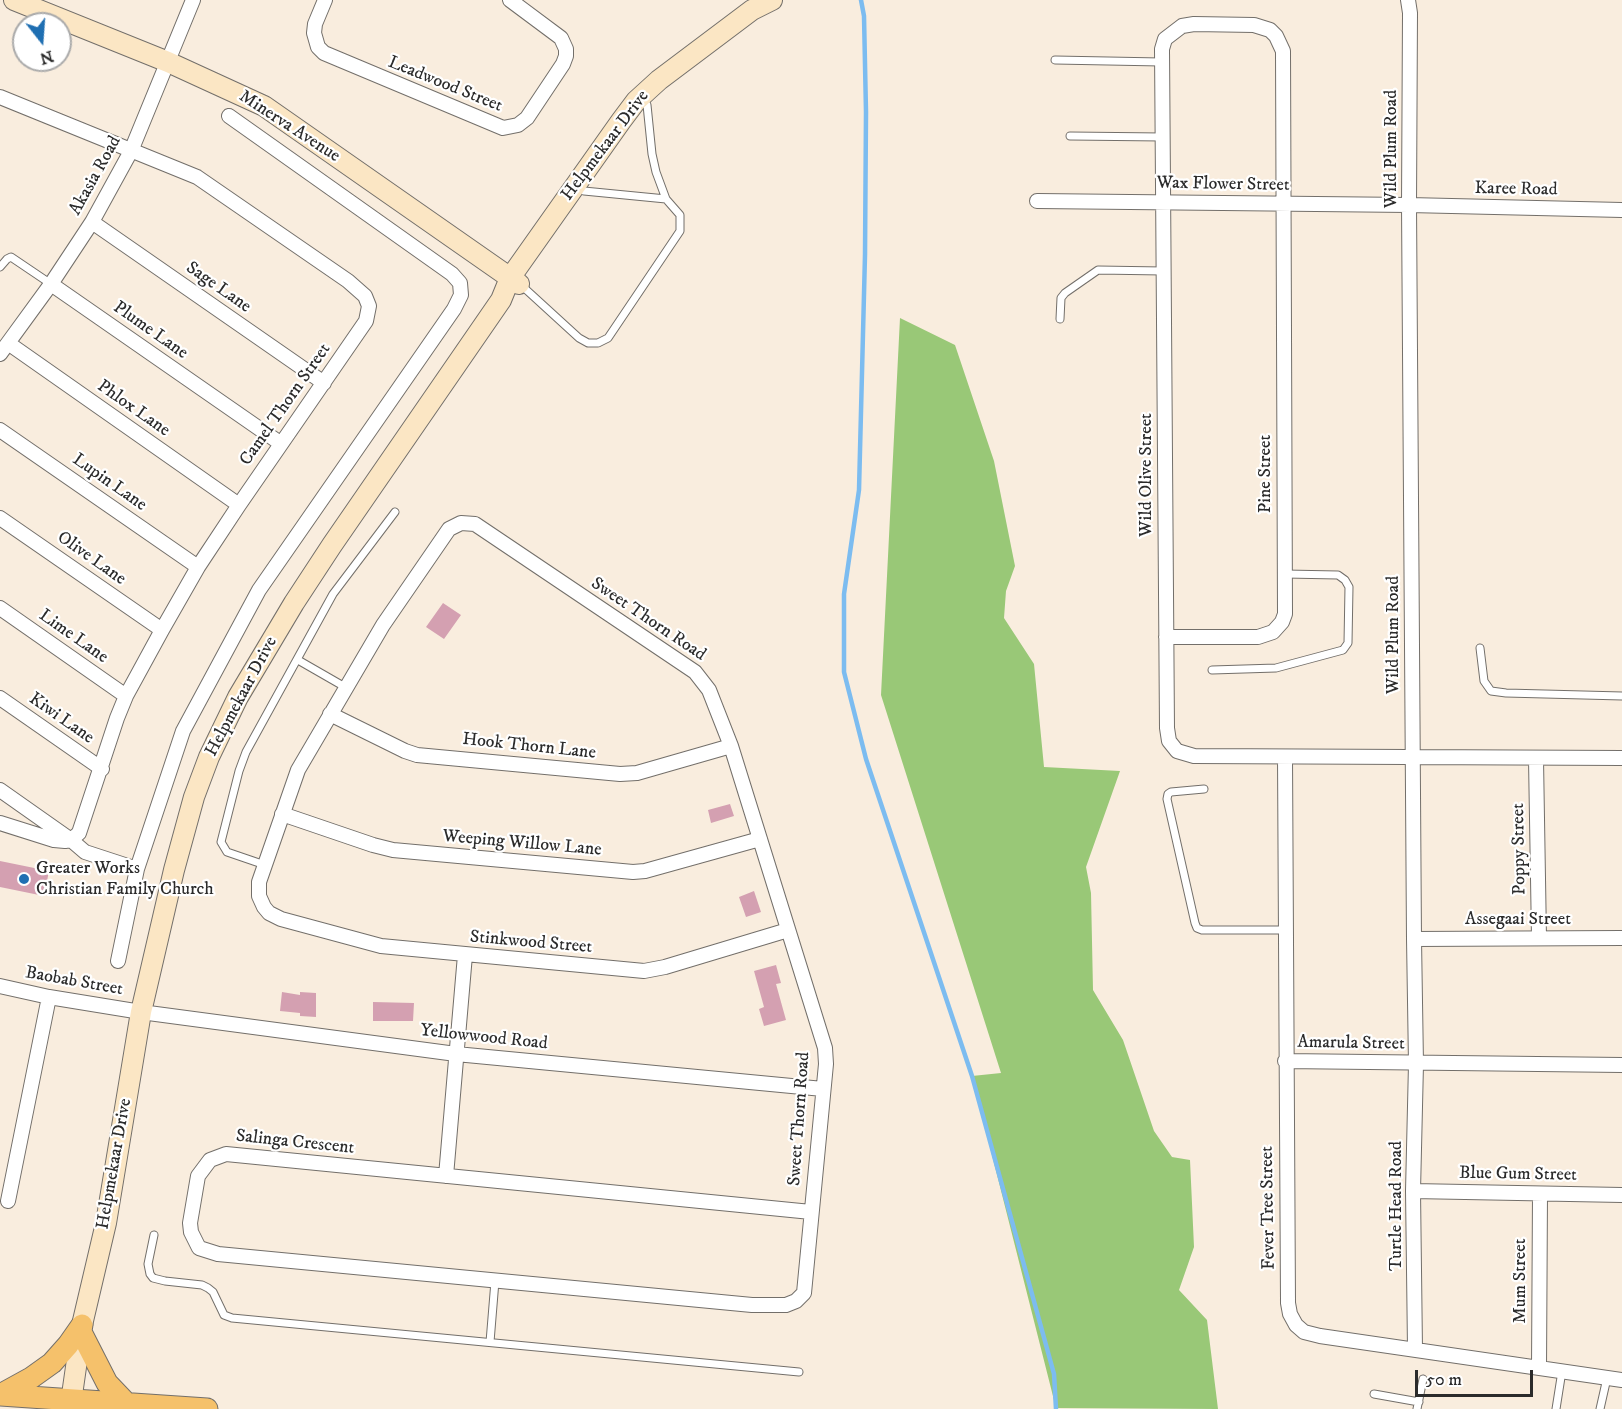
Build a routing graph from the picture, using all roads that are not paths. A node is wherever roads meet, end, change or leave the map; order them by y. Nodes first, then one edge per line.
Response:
1 (14, 0) edge
2 (193, 0) edge
3 (325, 0) edge
4 (510, 0) edge
5 (772, 0) edge
6 (1408, 0) edge
7 (1055, 60) dead end
8 (168, 62) junction
9 (1161, 62) junction
10 (0, 97) edge
11 (647, 105) junction
12 (229, 116) dead end
13 (1070, 136) dead end
14 (1162, 136) junction
15 (132, 151) junction
16 (584, 191) junction
17 (666, 199) junction
18 (1037, 201) dead end
19 (1163, 202) junction
20 (1283, 204) junction
21 (1409, 205) junction
22 (1622, 210) edge
23 (92, 222) junction
24 (0, 267) edge
25 (1163, 271) junction
26 (515, 281) junction
27 (51, 284) junction
28 (1060, 320) dead end
29 (4, 348) edge
30 (324, 383) junction
31 (0, 430) edge
32 (280, 443) junction
33 (238, 505) junction
34 (395, 512) dead end
35 (0, 518) edge
36 (198, 567) junction
37 (1285, 574) junction
38 (0, 608) edge
39 (162, 630) junction
40 (1166, 637) junction
41 (1480, 648) dead end
42 (298, 660) junction
43 (1212, 670) dead end
44 (345, 687) junction
45 (126, 696) junction
46 (1622, 696) edge
47 (0, 698) edge
48 (330, 714) junction
49 (730, 746) junction
50 (1285, 757) junction
51 (1413, 758) junction
52 (1622, 758) edge
53 (1536, 759) junction
54 (102, 769) junction
55 (1204, 789) dead end
56 (0, 790) edge
57 (282, 814) junction
58 (0, 823) edge
59 (760, 838) junction
60 (71, 840) junction
61 (265, 865) junction
62 (137, 869) junction
63 (269, 913) joint
64 (788, 930) junction
65 (1285, 930) junction
66 (1539, 938) junction
67 (1622, 938) edge
68 (1413, 939) junction
69 (465, 955) junction
70 (118, 961) dead end
71 (0, 986) edge
72 (49, 997) junction
73 (141, 1012) junction
74 (456, 1054) junction
75 (1285, 1061) junction
76 (1416, 1064) junction
77 (1622, 1065) edge
78 (823, 1089) junction
79 (446, 1176) junction
80 (1413, 1191) junction
81 (1540, 1194) junction
82 (1622, 1195) edge
83 (8, 1201) dead end
84 (811, 1212) junction
85 (154, 1235) dead end
86 (495, 1281) junction
87 (752, 1305) joint
88 (82, 1329) junction
89 (490, 1342) junction
90 (1415, 1349) junction
91 (1539, 1368) junction
92 (1562, 1371) junction
93 (799, 1372) dead end
94 (1607, 1378) junction
95 (1423, 1379) dead end
96 (1622, 1380) edge
97 (1374, 1394) dead end
98 (0, 1395) edge
99 (128, 1404) junction
100 (70, 1405) edge
101 (1418, 1406) edge
102 (207, 1409) edge
103 (1556, 1409) edge
104 (1600, 1409) edge

1 - 8 street, Minerva Avenue
2 - 8 street, Akasia Road
3 - 4 street, Leadwood Street
5 - 11 street, Helpmekaar Drive
5 - 26 street, Helpmekaar Drive
6 - 21 street, Wild Plum Road
7 - 9 lane
8 - 15 street, Akasia Road
8 - 26 street, Minerva Avenue
9 - 14 street, Wild Olive Street
9 - 20 street, Wild Olive Street
10 - 15 street, Camel Thorn Street
11 - 16 street, Helpmekaar Drive
11 - 17 lane
12 - 62 street
13 - 14 lane
14 - 19 street, Wild Olive Street
15 - 23 street, Akasia Road
15 - 30 street, Camel Thorn Street
16 - 17 lane
16 - 26 street, Helpmekaar Drive
17 - 26 lane
18 - 19 street, Wax Flower Street
19 - 20 street, Wax Flower Street
19 - 25 street, Wild Olive Street
20 - 21 street, Wax Flower Street
20 - 37 street, Pine Street
21 - 22 street, Karee Road
21 - 51 street, Wild Plum Road
23 - 27 street, Akasia Road
23 - 30 street, Sage Lane
24 - 27 lane, Plume Lane
25 - 28 lane
25 - 40 street, Wild Olive Street
26 - 73 street, Helpmekaar Drive
27 - 29 street, Akasia Road
27 - 32 street, Plume Lane
29 - 33 street, Phlox Lane
30 - 32 street, Camel Thorn Street
31 - 36 street, Lupin Lane
32 - 33 street, Camel Thorn Street
33 - 36 street, Camel Thorn Street
34 - 42 lane
35 - 39 street, Olive Lane
36 - 39 street, Camel Thorn Street
37 - 40 street, Pine Street
37 - 43 lane
38 - 45 street, Lime Lane
39 - 45 street, Camel Thorn Street
40 - 50 street, Wild Olive Street
41 - 46 lane
42 - 44 lane
42 - 61 lane
44 - 48 street, Sweet Thorn Road
44 - 49 street, Sweet Thorn Road
45 - 54 street, Camel Thorn Street
47 - 54 street, Kiwi Lane
48 - 49 street, Hook Thorn Lane
48 - 57 street, Sweet Thorn Road
49 - 59 street, Sweet Thorn Road
50 - 51 street, Wild Olive Street
50 - 65 street, Fever Tree Street
51 - 53 street, Wild Olive Street
51 - 68 street, Wild Plum Road
52 - 53 street, Wild Olive Street
53 - 66 street, Poppy Street
54 - 60 street, Camel Thorn Street
55 - 65 lane
56 - 60 street
57 - 59 street, Weeping Willow Lane
57 - 61 street, Sweet Thorn Road
58 - 60 street
59 - 64 street, Sweet Thorn Road
60 - 62 street
61 - 63 street, Sweet Thorn Road
62 - 70 street
63 - 69 street, Stinkwood Street
64 - 69 street, Stinkwood Street
64 - 78 street, Sweet Thorn Road
65 - 75 street, Fever Tree Street
66 - 67 street, Assegaai Street
66 - 68 street, Assegaai Street
68 - 76 street, Wild Plum Road
69 - 74 street
71 - 72 street, Baobab Street
72 - 73 street, Baobab Street
72 - 83 street
73 - 74 street, Yellowwood Road
73 - 88 street, Helpmekaar Drive
74 - 78 street, Yellowwood Road
74 - 79 street
75 - 76 street, Amarula Street
75 - 90 street, Fever Tree Street
76 - 77 street
76 - 80 street, Turtle Head Road
78 - 84 street, Sweet Thorn Road
79 - 84 street, Salinga Crescent
79 - 86 street, Salinga Crescent
80 - 81 street, Blue Gum Street
80 - 90 street, Turtle Head Road
81 - 82 street, Blue Gum Street
81 - 91 street, Mum Street
84 - 87 street, Sweet Thorn Road
85 - 89 lane
86 - 87 street, Salinga Crescent
86 - 89 lane
88 - 98 main road
88 - 99 main road
88 - 100 street, Helpmekaar Drive
89 - 93 lane
90 - 91 street, Fever Tree Street
91 - 92 street, Fever Tree Street
92 - 94 street, Fever Tree Street
92 - 103 lane
94 - 96 street, Fever Tree Street
94 - 104 lane
95 - 101 lane
97 - 101 lane
98 - 100 main road
99 - 100 main road
99 - 102 main road

